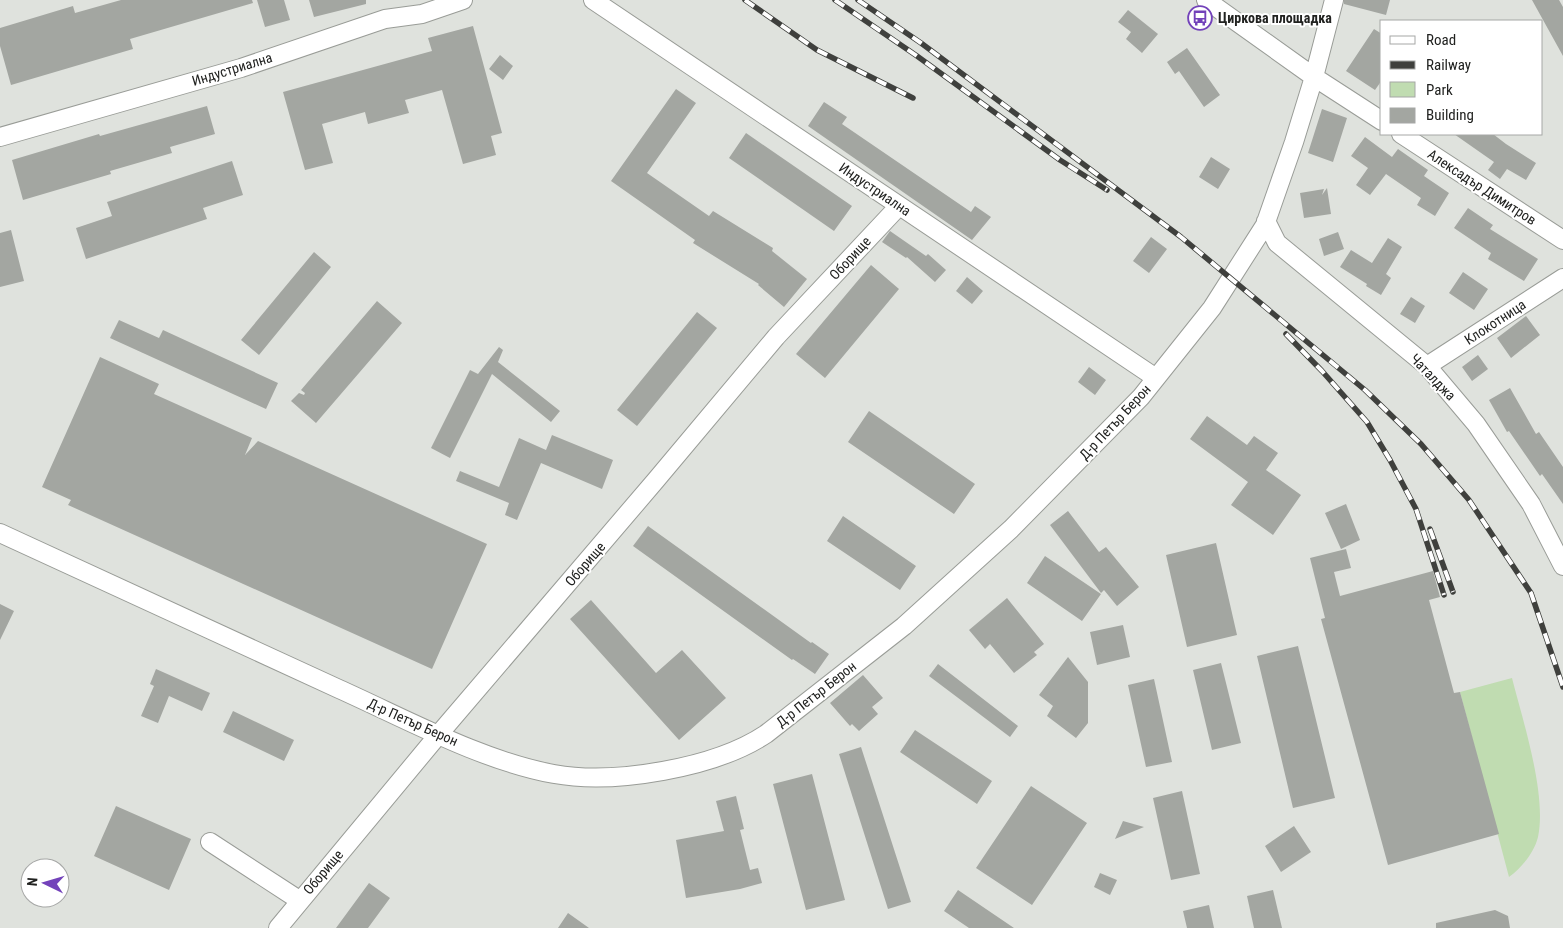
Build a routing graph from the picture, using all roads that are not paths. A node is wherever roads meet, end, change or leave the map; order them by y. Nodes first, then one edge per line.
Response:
1 (463, 0) edge
2 (593, 0) edge
3 (1206, 0) edge
4 (1334, 0) edge
5 (1314, 77) junction
6 (1380, 120) edge
7 (1403, 135) edge
8 (0, 137) edge
9 (899, 206) junction
10 (1266, 221) junction
11 (1563, 240) edge
12 (1563, 278) edge
13 (1427, 366) junction
14 (1156, 378) junction
15 (0, 534) edge
16 (1563, 566) edge
17 (439, 734) junction
18 (210, 842) dead end
19 (300, 900) junction
20 (278, 928) edge

1 - 8 street, Индустриална
2 - 9 street, Индустриална
3 - 5 street
4 - 5 street, Д-р Петър Берон
5 - 6 street
5 - 10 street, Д-р Петър Берон
7 - 11 street, Алексадър Димитров
9 - 14 street, Индустриална
9 - 17 street, Оборище
10 - 13 street, Чаталджа
10 - 14 street, Д-р Петър Берон
12 - 13 street, Клокотница
13 - 16 street, Чаталджа
14 - 17 street, Д-р Петър Берон
15 - 17 street, Д-р Петър Берон
17 - 19 street, Оборище
18 - 19 street
19 - 20 street, Оборище

